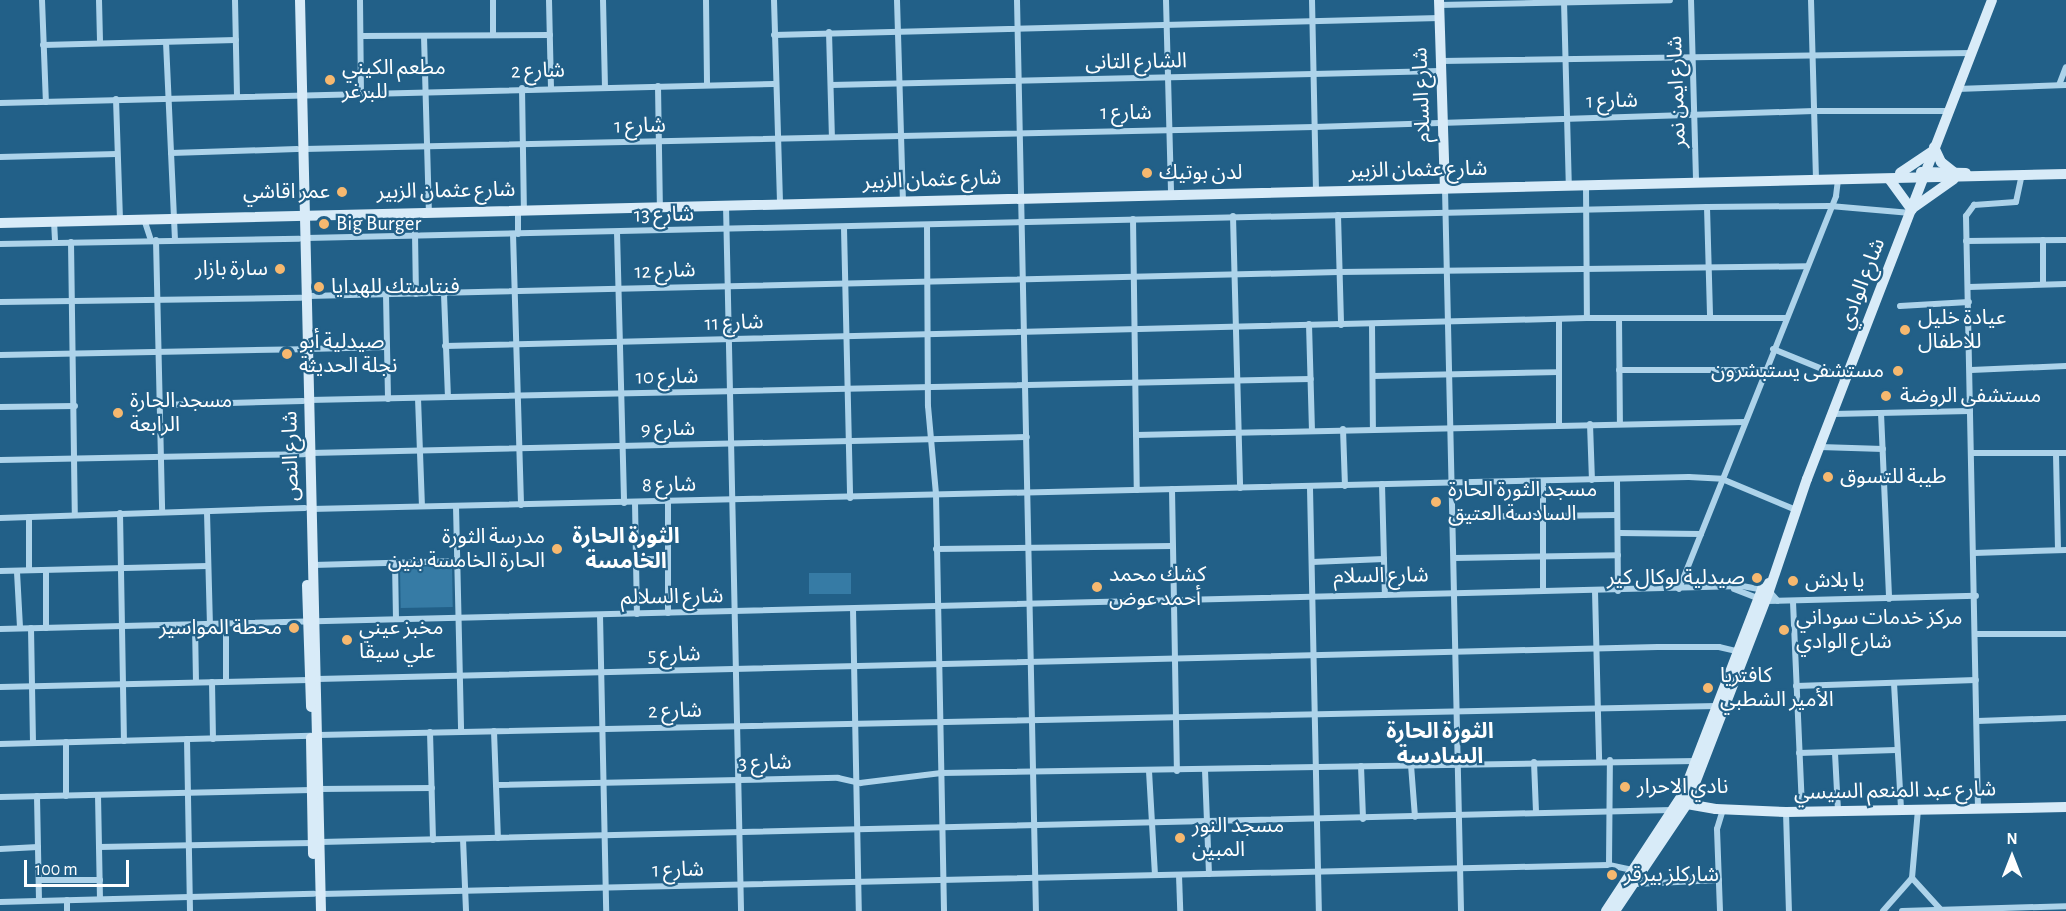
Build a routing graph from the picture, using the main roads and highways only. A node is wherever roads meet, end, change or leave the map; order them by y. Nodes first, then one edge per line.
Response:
1 (294, 0) edge
2 (300, 0) edge
3 (1992, 0) edge
4 (1439, 2) edge
5 (300, 96) junction
6 (1934, 149) junction
7 (1900, 173) junction
8 (2066, 174) edge
9 (1925, 176) junction
10 (1954, 176) junction
11 (1865, 178) junction
12 (1890, 180) junction
13 (1445, 189) junction
14 (1912, 211) junction
15 (302, 214) junction
16 (0, 223) edge
17 (308, 509) junction
18 (1765, 593) junction
19 (311, 622) junction
20 (1689, 800) junction
21 (2066, 807) edge
22 (318, 894) junction
23 (315, 911) edge
24 (321, 911) edge
25 (1606, 911) edge
26 (1615, 911) edge

1 - 5 main road, شارع النص
2 - 5 main road, شارع النص
3 - 6 main road, شارع الوادي
4 - 13 main road, شارع السلام
5 - 15 main road, شارع النص
6 - 7 main road
6 - 9 main road, شارع الوادي
6 - 10 main road
7 - 9 main road, شارع عثمان الزبير
7 - 11 main road, شارع عثمان الزبير
8 - 10 main road
9 - 10 main road
9 - 12 main road, شارع عثمان الزبير
9 - 14 main road, شارع الوادي
10 - 14 main road
11 - 12 main road, شارع عثمان الزبير
11 - 13 main road, شارع عثمان الزبير
12 - 14 main road
13 - 15 main road, شارع عثمان الزبير
14 - 18 main road, شارع الوادي
15 - 16 main road, شارع عثمان الزبير
15 - 17 main road, شارع النص
17 - 19 main road, شارع النص
17 - 19 main road, شارع النص
18 - 20 main road, شارع الوادي
18 - 25 main road, شارع الوادي
19 - 22 main road, شارع النص
20 - 21 main road, شارع عبد المنعم السيسي
20 - 26 main road, شارع الوادي
22 - 23 main road, شارع النص
22 - 24 main road, شارع النص

